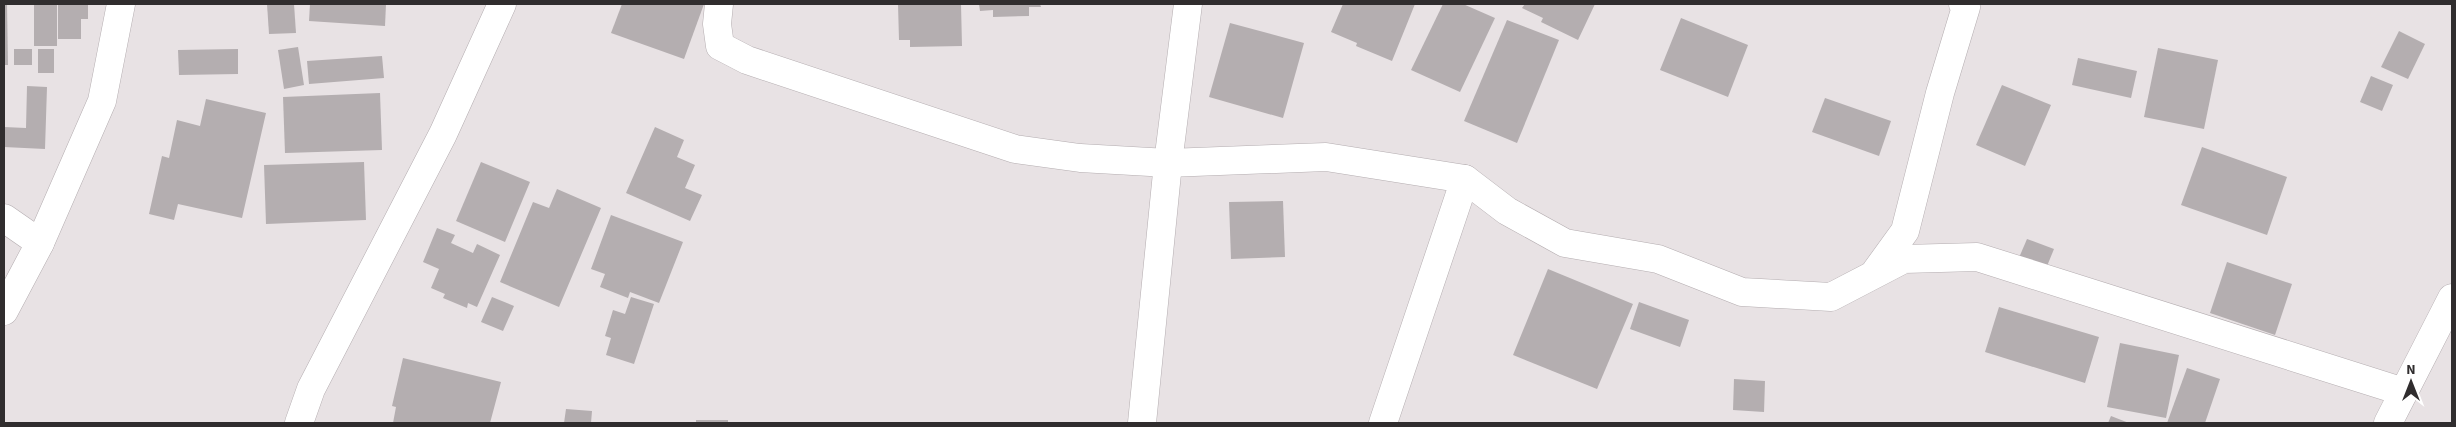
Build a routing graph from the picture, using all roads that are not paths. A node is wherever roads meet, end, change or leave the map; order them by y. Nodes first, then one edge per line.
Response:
1 (121, 4) edge
2 (502, 4) edge
3 (719, 4) edge
4 (1188, 4) edge
5 (1965, 5) edge
6 (1168, 163) junction
7 (1465, 179) junction
8 (4, 218) edge
9 (4, 231) edge
10 (40, 243) junction
11 (1873, 275) junction
12 (2452, 298) edge
13 (4, 311) edge
14 (2404, 392) junction
15 (299, 423) edge
16 (1142, 423) edge
17 (1383, 423) edge
18 (2388, 423) edge

1 - 10 street
2 - 15 street
3 - 6 street
4 - 6 street
5 - 11 street
6 - 7 street
6 - 16 street
7 - 11 street
7 - 17 street
8 - 10 street
9 - 10 street
10 - 13 street
11 - 14 street
12 - 14 street
14 - 18 street

